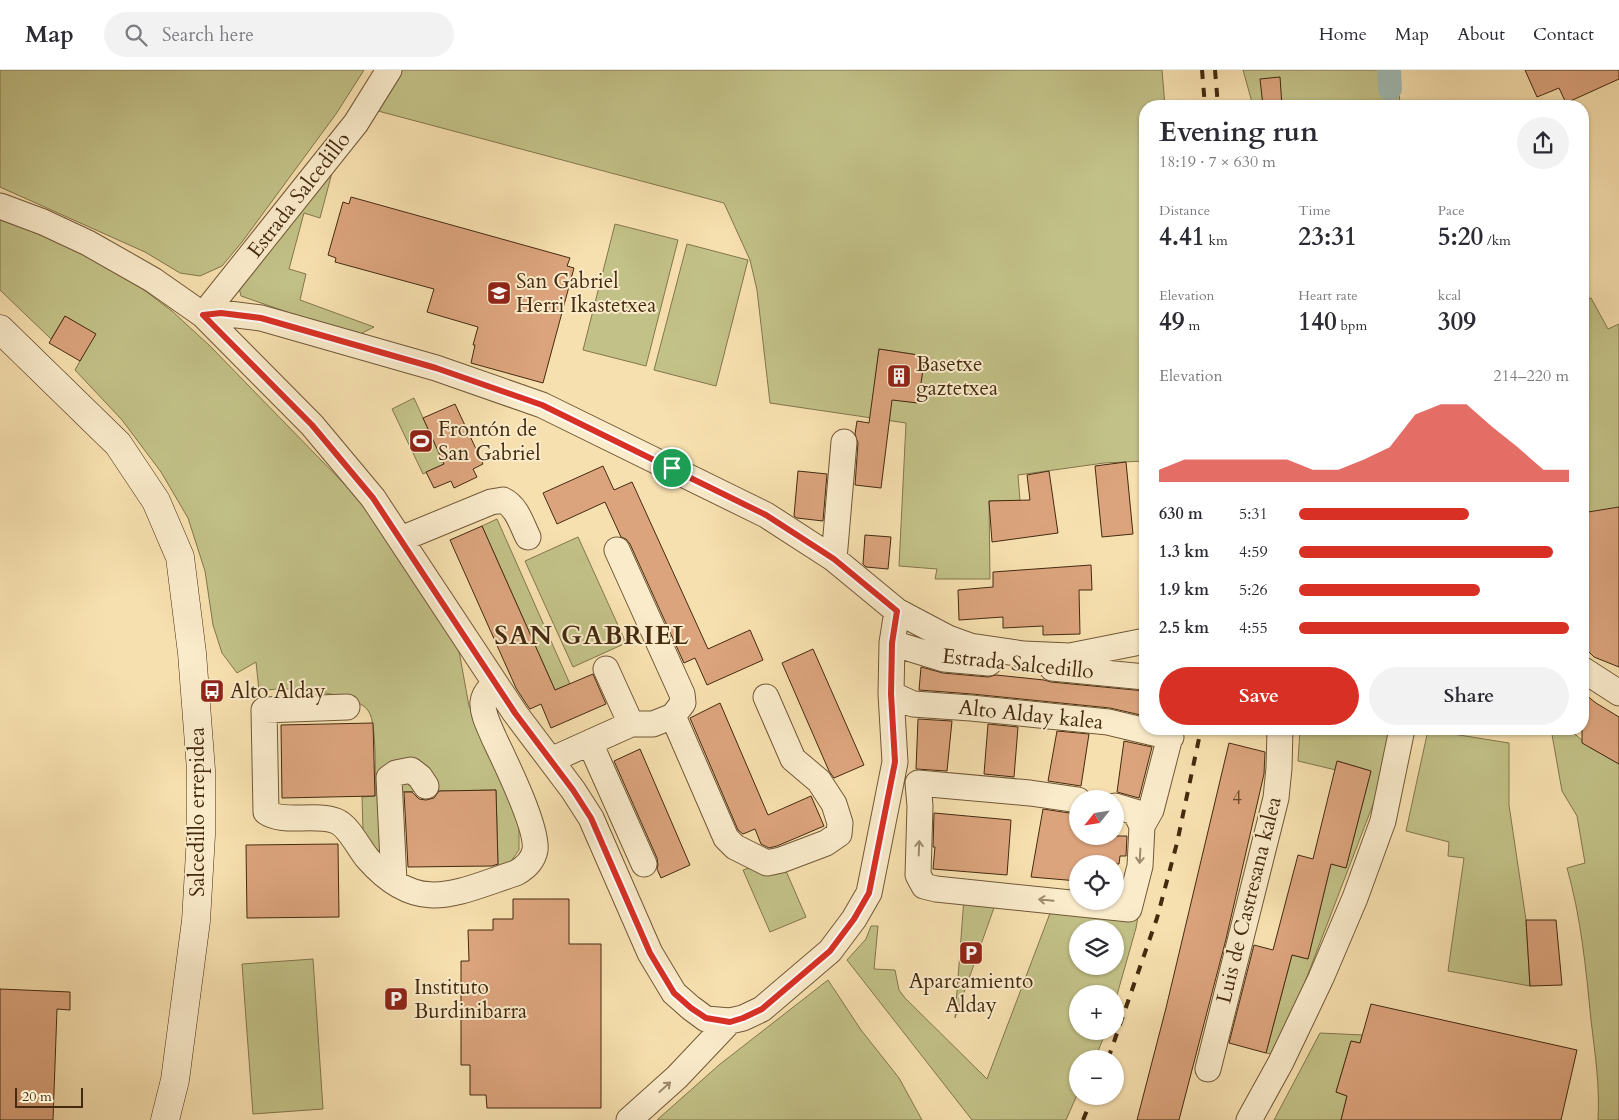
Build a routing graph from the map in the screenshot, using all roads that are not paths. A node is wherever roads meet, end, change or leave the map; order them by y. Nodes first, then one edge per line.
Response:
1 (389, 70) edge
2 (0, 206) edge
3 (203, 315) junction
4 (0, 329) edge
5 (844, 442) dead end
6 (528, 537) dead end
7 (401, 539) junction
8 (617, 550) dead end
9 (834, 559) junction
10 (897, 611) junction
11 (1139, 642) edge
12 (892, 643) junction
13 (606, 668) dead end
14 (1589, 674) edge
15 (1139, 677) edge
16 (495, 683) junction
17 (1619, 693) edge
18 (891, 694) junction
19 (766, 697) dead end
20 (347, 707) dead end
21 (673, 716) junction
22 (631, 724) junction
23 (1139, 727) edge
24 (1171, 735) edge
25 (1280, 735) edge
26 (1401, 735) edge
27 (590, 743) junction
28 (551, 760) junction
29 (895, 762) junction
30 (918, 783) junction
31 (426, 786) dead end
32 (1069, 799) edge
33 (1124, 809) edge
34 (1142, 826) junction
35 (644, 864) dead end
36 (394, 882) junction
37 (730, 1022) junction
38 (1208, 1069) dead end
39 (165, 1120) edge
40 (629, 1120) edge
41 (1249, 1120) edge

1 - 3 street, Estrada Salcedillo
2 - 3 street
3 - 7 street
3 - 9 street, Estrada Salcedillo
4 - 39 street, Salcedillo errepidea
5 - 9 street
6 - 7 street
7 - 16 street
8 - 21 street
9 - 10 street, Estrada Salcedillo
10 - 11 street, Estrada Salcedillo
10 - 12 street
12 - 15 street, Estrada Salcedillo
12 - 18 street
13 - 22 street
14 - 17 street
16 - 28 street
16 - 36 street
18 - 23 street, Alto Alday kalea
18 - 29 street
19 - 21 street
20 - 36 street
21 - 22 street
22 - 27 street
24 - 34 street
25 - 38 street, Luis de Castresana kalea
26 - 41 street
27 - 28 street
27 - 35 street
28 - 37 street
29 - 30 street
29 - 37 street
30 - 32 street
34 -> 30 street
31 - 36 street
33 - 34 street
40 -> 37 street

